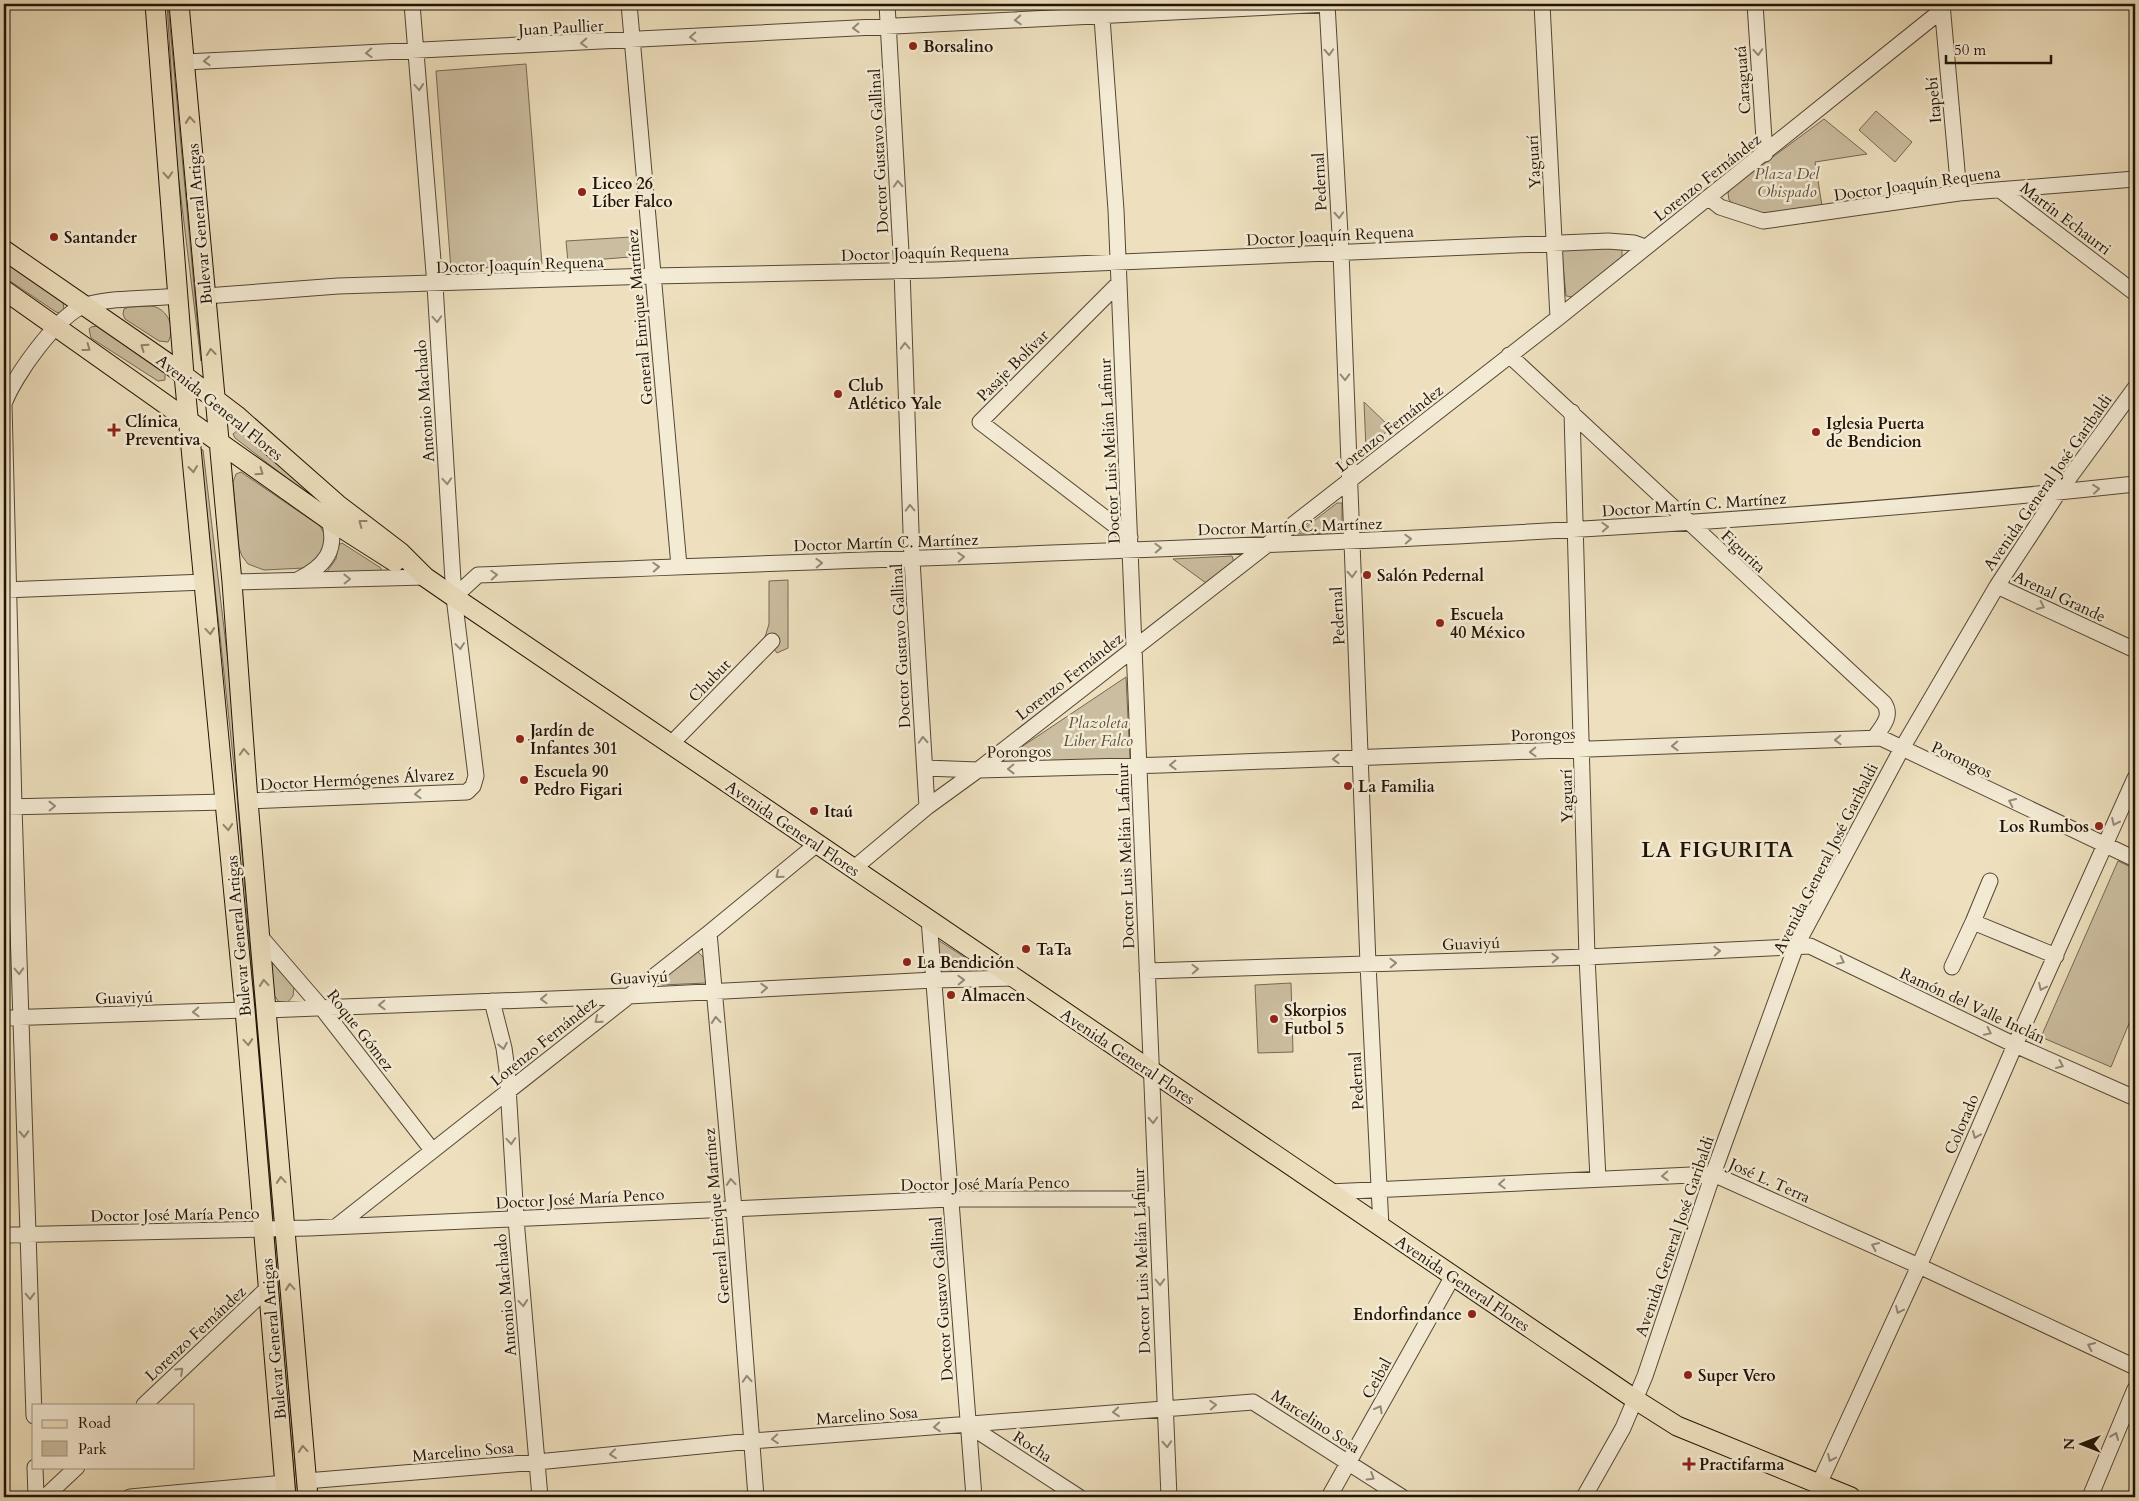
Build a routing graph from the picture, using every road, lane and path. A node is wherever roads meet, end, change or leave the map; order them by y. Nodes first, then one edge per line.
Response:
1 (155, 4) edge
2 (179, 4) edge
3 (412, 4) edge
4 (630, 4) edge
5 (887, 4) edge
6 (1327, 4) edge
7 (1542, 4) edge
8 (1755, 4) edge
9 (1942, 7) edge
10 (1101, 10) edge
11 (889, 26) junction
12 (633, 41) junction
13 (416, 50) junction
14 (185, 62) junction
15 (1764, 154) junction
16 (2135, 179) edge
17 (2000, 190) junction
18 (1959, 193) junction
19 (1709, 198) junction
20 (1555, 244) junction
21 (1645, 247) junction
22 (4, 250) edge
23 (1341, 252) junction
24 (1118, 263) junction
25 (175, 269) junction
26 (902, 270) junction
27 (653, 276) junction
28 (1119, 283) junction
29 (435, 284) junction
30 (4, 290) edge
31 (2135, 293) edge
32 (178, 296) junction
33 (206, 296) junction
34 (84, 306) junction
35 (1558, 318) junction
36 (57, 326) junction
37 (1509, 355) junction
38 (184, 375) junction
39 (2135, 388) edge
40 (201, 389) junction
41 (216, 400) junction
42 (1572, 412) junction
43 (188, 421) junction
44 (212, 438) junction
45 (1349, 481) junction
46 (2135, 484) edge
47 (2058, 493) junction
48 (329, 520) junction
49 (1689, 524) junction
50 (1574, 529) junction
51 (1351, 542) junction
52 (1130, 543) junction
53 (1268, 544) junction
54 (912, 560) junction
55 (679, 566) junction
56 (426, 577) junction
57 (298, 580) junction
58 (205, 582) junction
59 (232, 582) junction
60 (1997, 586) junction
61 (6, 590) edge
62 (454, 597) junction
63 (772, 641) dead end
64 (1133, 647) junction
65 (2135, 650) edge
66 (1874, 738) junction
67 (670, 745) junction
68 (1582, 750) junction
69 (1901, 750) junction
70 (1360, 758) junction
71 (1139, 766) junction
72 (925, 768) junction
73 (978, 770) junction
74 (2135, 778) edge
75 (467, 792) joint
76 (248, 801) junction
77 (226, 802) junction
78 (927, 806) junction
79 (9, 807) edge
80 (817, 844) junction
81 (2104, 845) junction
82 (2135, 859) edge
83 (853, 869) junction
84 (1990, 881) dead end
85 (929, 918) junction
86 (1973, 922) junction
87 (708, 933) junction
88 (259, 935) junction
89 (1796, 946) junction
90 (2056, 956) junction
91 (1587, 957) junction
92 (1368, 964) junction
93 (1952, 966) dead end
94 (1147, 971) junction
95 (1015, 978) junction
96 (934, 980) junction
97 (713, 991) junction
98 (628, 996) junction
99 (492, 1001) junction
100 (321, 1007) junction
101 (245, 1010) junction
102 (266, 1010) junction
103 (4, 1018) edge
104 (21, 1018) junction
105 (2015, 1045) junction
106 (1151, 1071) junction
107 (507, 1092) junction
108 (2135, 1098) edge
109 (432, 1150) junction
110 (1713, 1174) junction
111 (1598, 1179) junction
112 (1378, 1190) junction
113 (1329, 1192) junction
114 (950, 1199) junction
115 (1157, 1199) junction
116 (734, 1209) junction
117 (516, 1219) junction
118 (337, 1226) junction
119 (1381, 1227) junction
120 (264, 1229) junction
121 (285, 1229) junction
122 (28, 1234) junction
123 (4, 1235) edge
124 (1919, 1266) junction
125 (1454, 1276) junction
126 (269, 1287) junction
127 (2135, 1367) edge
128 (2135, 1389) edge
129 (1636, 1400) junction
130 (34, 1404) edge
131 (145, 1404) edge
132 (1165, 1408) junction
133 (968, 1425) junction
134 (752, 1441) junction
135 (537, 1462) junction
136 (1348, 1463) junction
137 (36, 1468) edge
138 (76, 1468) edge
139 (1819, 1484) junction
140 (307, 1489) edge
141 (286, 1490) edge
142 (36, 1497) edge
143 (45, 1497) edge
144 (130, 1497) edge
145 (540, 1497) edge
146 (756, 1497) edge
147 (974, 1497) edge
148 (1079, 1497) edge
149 (1169, 1497) edge
150 (1330, 1497) edge
151 (1402, 1497) edge
152 (1584, 1497) edge
153 (1851, 1497) edge
154 (2090, 1497) edge

1 -> 25 main road, Bulevar General Artigas
2 - 14 main road, Bulevar General Artigas
3 - 13 street, Antonio Machado
4 - 12 street, General Enrique Martínez
5 - 11 street, Doctor Gustavo Gallinal
6 - 10 street, Juan Paullier
6 -> 23 street, Pedernal
7 - 20 street, Yaguarí
8 -> 15 street, Caraguatá
9 - 15 street, Lorenzo Fernández
9 - 18 street, Itapebí
10 -> 11 street, Juan Paullier
10 - 24 street, Doctor Luis Melián Lafinur
11 -> 12 street, Juan Paullier
26 -> 11 street, Doctor Gustavo Gallinal
12 -> 13 street, Juan Paullier
12 - 27 street, General Enrique Martínez
13 -> 14 street, Juan Paullier
13 -> 29 street, Antonio Machado
33 -> 14 main road, Bulevar General Artigas
15 - 19 street, Lorenzo Fernández
16 - 17 street, Doctor Joaquín Requena
17 - 18 street, Doctor Joaquín Requena
17 - 31 street, Martín Echaurri
18 - 19 street, Doctor Joaquín Requena
19 - 21 street, Lorenzo Fernández
20 - 21 street, Doctor Joaquín Requena
20 - 23 street, Doctor Joaquín Requena
20 - 35 street, Yaguarí
21 - 35 street, Lorenzo Fernández
22 - 34 main road, Avenida General Flores
23 - 24 street, Doctor Joaquín Requena
23 -> 45 street, Pedernal
24 - 26 street, Doctor Joaquín Requena
24 - 28 street, Doctor Luis Melián Lafinur
25 - 32 main road, Bulevar General Artigas
25 - 40 main road, Bulevar General Artigas
26 - 27 street, Doctor Joaquín Requena
54 -> 26 street, Doctor Gustavo Gallinal
27 - 29 street, Doctor Joaquín Requena
27 - 55 street, General Enrique Martínez
28 - 52 street, Doctor Luis Melián Lafinur
28 - 52 street, Pasaje Bolívar
29 - 33 street, Doctor Joaquín Requena
29 -> 62 street, Antonio Machado
30 - 36 main road, Avenida General Flores
32 - 34 street
32 - 38 main road, Bulevar General Artigas
41 -> 33 main road, Bulevar General Artigas
34 - 36 street
38 -> 34 main road, Avenida General Flores
35 - 37 street, Lorenzo Fernández
36 -> 43 main road, Avenida General Flores
36 - 61 street
37 - 42 street, Figurita
37 - 45 street, Lorenzo Fernández
38 - 40 main road, Avenida General Flores
38 - 43 main road, Bulevar General Artigas
38 - 44 main road, Bulevar General Artigas
39 - 47 street, Avenida General José Garibaldi
40 - 41 main road, Avenida General Flores
40 - 44 main road, Bulevar General Artigas
41 - 44 main road, Bulevar General Artigas
56 -> 41 main road, Avenida General Flores
42 - 49 street, Figurita
42 - 50 street, Yaguarí
43 - 44 main road, Avenida General Flores
43 -> 58 main road, Bulevar General Artigas
44 -> 48 main road, Avenida General Flores
44 - 59 main road, Bulevar General Artigas
45 - 51 street, Pedernal
45 - 53 street, Lorenzo Fernández
47 -> 46 street, Doctor Martín C. Martínez
47 - 49 street, Doctor Martín C. Martínez
47 - 60 street, Avenida General José Garibaldi
48 - 56 main road, Avenida General Flores
48 - 57 street
50 -> 49 street, Doctor Martín C. Martínez
49 - 66 street, Figurita
51 -> 50 street, Doctor Martín C. Martínez
50 - 68 street, Yaguarí
51 - 53 street, Doctor Martín C. Martínez
51 -> 70 street, Pedernal
52 -> 53 street, Doctor Martín C. Martínez
54 -> 52 street, Doctor Martín C. Martínez
52 - 64 street, Doctor Luis Melián Lafinur
53 - 64 street, Lorenzo Fernández
55 -> 54 street, Doctor Martín C. Martínez
72 -> 54 street, Doctor Gustavo Gallinal
62 -> 55 street, Doctor Martín C. Martínez
57 -> 56 street
56 - 62 main road, Avenida General Flores
57 - 59 street
58 - 61 street
58 -> 77 main road, Bulevar General Artigas
76 -> 59 main road, Bulevar General Artigas
60 -> 65 street, Arenal Grande
60 - 69 street, Avenida General José Garibaldi
61 - 79 street
62 - 67 main road, Avenida General Flores
62 -> 75 street, Antonio Machado
63 - 67 street, Chubut
64 - 71 street, Doctor Luis Melián Lafinur
64 - 73 street, Lorenzo Fernández
66 -> 68 street, Porongos
66 - 69 street, Porongos
67 - 80 main road, Avenida General Flores
68 -> 70 street, Porongos
68 - 91 street, Yaguarí
81 -> 69 street, Porongos
69 - 89 street, Avenida General José Garibaldi
70 -> 71 street, Porongos
70 - 92 street, Pedernal
71 -> 73 street, Porongos
71 - 94 street, Doctor Luis Melián Lafinur
72 - 73 street, Porongos
72 - 78 street, Doctor Gustavo Gallinal
73 - 78 street, Lorenzo Fernández
74 -> 81 street, Colorado
75 -> 76 street, Doctor Hermógenes Álvarez
76 - 88 main road, Bulevar General Artigas
79 -> 77 street
77 -> 101 main road, Bulevar General Artigas
78 - 83 street, Lorenzo Fernández
79 -> 104 street
80 - 83 main road, Avenida General Flores
80 -> 87 street, Lorenzo Fernández
81 - 82 street, Porongos
81 - 90 street, Colorado
83 - 85 main road, Avenida General Flores
84 - 86 street
85 - 95 main road, Avenida General Flores
85 - 96 street, Doctor Gustavo Gallinal
86 - 90 street
86 - 93 street
87 - 97 street, General Enrique Martínez
87 - 98 street, Lorenzo Fernández
88 - 100 street, Roque Gómez
102 -> 88 main road, Bulevar General Artigas
91 -> 89 street, Guaviyú
89 -> 105 street, Ramón del Valle Inclán
89 - 110 street, Avenida General José Garibaldi
90 -> 105 street, Colorado
92 -> 91 street, Guaviyú
91 - 111 street, Yaguarí
94 -> 92 street, Guaviyú
92 - 112 street, Pedernal
94 - 106 street, Doctor Luis Melián Lafinur
96 -> 95 street, Guaviyú
95 - 106 main road, Avenida General Flores
97 -> 96 street, Guaviyú
96 - 114 street, Doctor Gustavo Gallinal
97 - 98 street, Guaviyú
116 -> 97 street, General Enrique Martínez
98 -> 99 street, Guaviyú
98 -> 107 street, Lorenzo Fernández
99 -> 100 street, Guaviyú
99 -> 107 street, Antonio Machado
100 - 102 street, Guaviyú
100 - 109 street, Roque Gómez
101 -> 104 street, Guaviyú
101 -> 120 main road, Bulevar General Artigas
121 -> 102 main road, Bulevar General Artigas
103 - 104 street, Guaviyú
104 -> 122 street
105 -> 108 street, Ramón del Valle Inclán
105 -> 124 street, Colorado
106 - 113 main road, Avenida General Flores
106 -> 115 street, Doctor Luis Melián Lafinur
107 - 109 street, Lorenzo Fernández
107 -> 117 street, Antonio Machado
109 - 118 street, Lorenzo Fernández
110 -> 111 street, José L. Terra
124 -> 110 street, José L. Terra
110 - 129 street, Avenida General José Garibaldi
111 -> 112 street, José L. Terra
112 - 113 street, José L. Terra
112 - 119 street, Pedernal
113 - 119 main road, Avenida General Flores
114 - 115 street, Doctor José María Penco
114 - 116 street, Doctor José María Penco
114 - 133 street, Doctor Gustavo Gallinal
115 -> 132 street, Doctor Luis Melián Lafinur
116 - 117 street, Doctor José María Penco
134 -> 116 street, General Enrique Martínez
117 - 118 street, Doctor José María Penco
117 -> 135 street, Antonio Machado
118 - 121 street, Doctor José María Penco
119 - 125 main road, Avenida General Flores
120 - 121 street, Doctor José María Penco
120 - 122 street, Doctor José María Penco
120 - 126 main road, Bulevar General Artigas
140 -> 121 main road, Bulevar General Artigas
122 - 123 street, Doctor José María Penco
122 -> 130 street
127 -> 124 street, José L. Terra
124 -> 139 street, Colorado
125 - 129 main road, Avenida General Flores
136 -> 125 street, Ceibal
131 -> 126 street, Lorenzo Fernández
126 - 141 main road, Bulevar General Artigas
154 -> 128 street
129 - 139 main road, Avenida General Flores
129 - 152 street, Avenida General José Garibaldi
132 -> 133 street, Marcelino Sosa
132 -> 136 street, Marcelino Sosa
132 -> 149 street, Doctor Luis Melián Lafinur
133 -> 134 street, Marcelino Sosa
133 - 147 street, Doctor Gustavo Gallinal
133 - 148 street, Rocha
134 -> 135 street, Marcelino Sosa
134 - 146 street, General Enrique Martínez
135 - 140 street, Marcelino Sosa
135 - 145 street, Antonio Machado
136 - 150 street, Ceibal
136 -> 151 street, Marcelino Sosa
137 - 142 street
138 - 143 street
139 - 153 main road, Avenida General Flores
141 - 144 street

